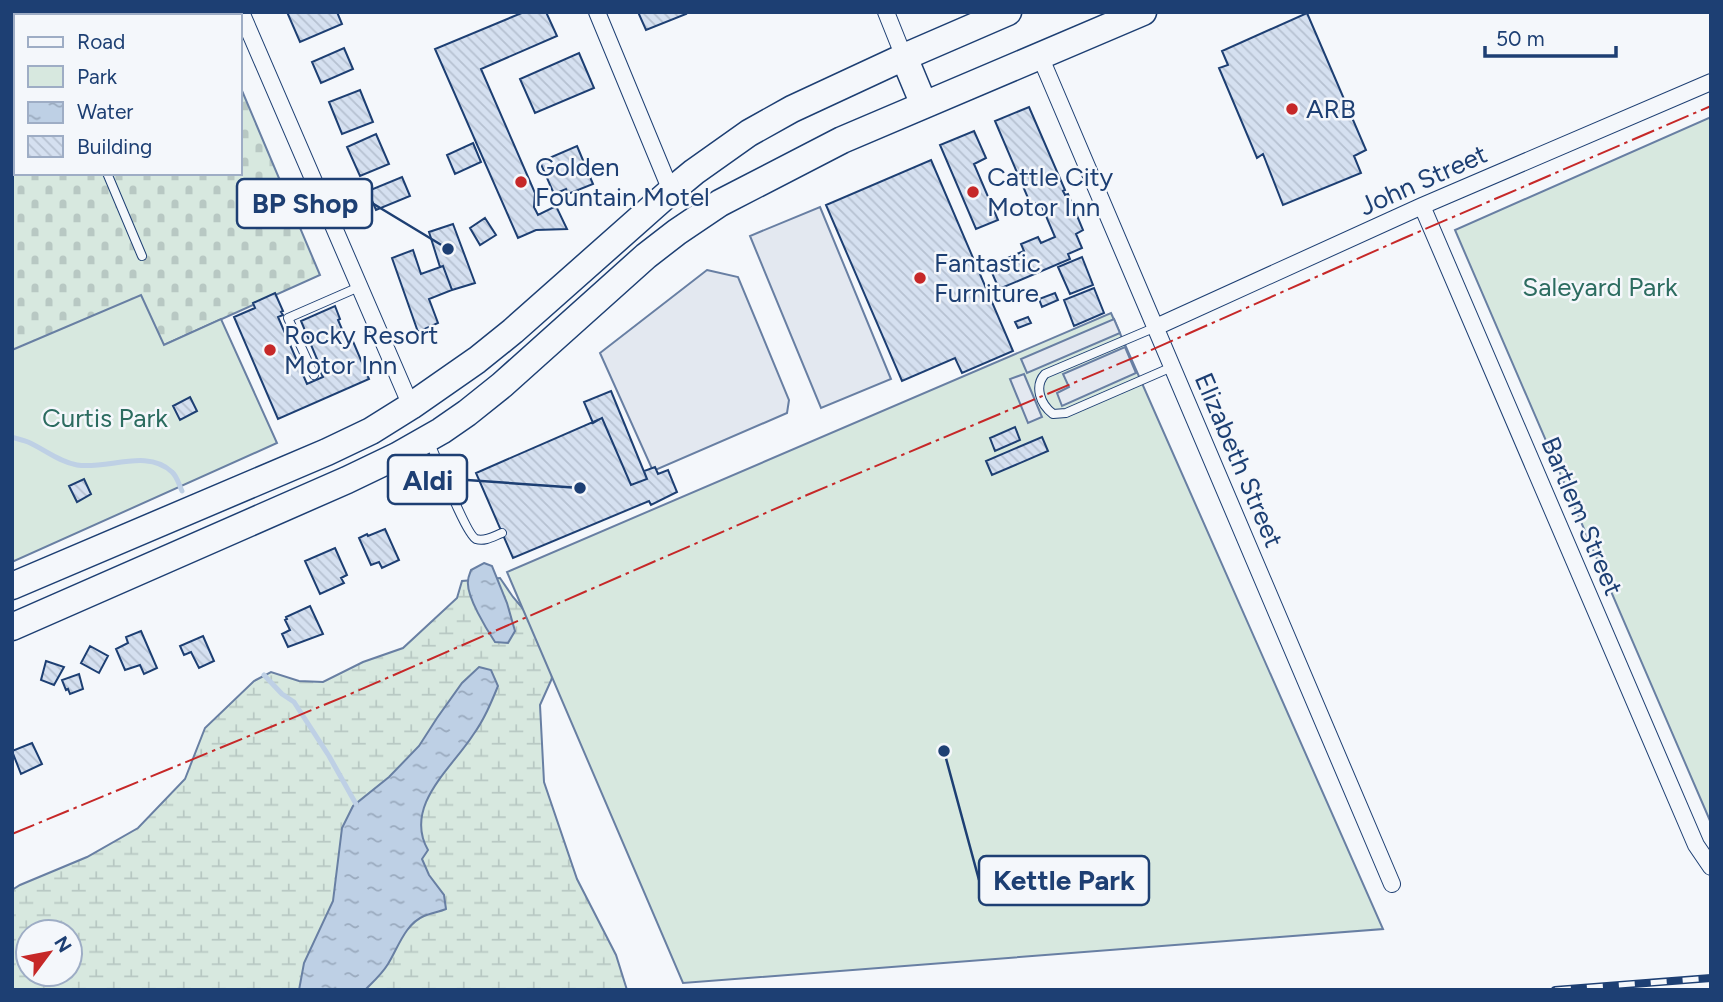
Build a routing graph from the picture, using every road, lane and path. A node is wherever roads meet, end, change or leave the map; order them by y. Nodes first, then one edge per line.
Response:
1 (597, 12) edge
2 (886, 12) edge
3 (1009, 12) edge
4 (1143, 12) edge
5 (242, 14) edge
6 (1040, 56) junction
7 (904, 57) junction
8 (1711, 82) edge
9 (925, 105) junction
10 (108, 175) edge
11 (671, 191) junction
12 (1422, 206) junction
13 (142, 256) dead end
14 (359, 287) junction
15 (1156, 327) junction
16 (1172, 367) junction
17 (314, 375) dead end
18 (411, 406) junction
19 (428, 438) junction
20 (502, 533) dead end
21 (12, 586) edge
22 (12, 627) edge
23 (1711, 867) edge
24 (1392, 884) dead end

1 - 11 street
2 - 7 street
3 - 7 highway
4 - 6 highway
5 - 14 street
6 - 9 highway
6 - 15 street, Elizabeth Street
7 - 9 highway
7 - 11 highway
8 - 12 street, John Street
9 - 19 highway
10 - 13 lane
11 - 18 highway
12 - 15 street, John Street
12 - 23 street, Bartlem Street
14 - 17 lane
14 - 18 street
15 - 16 street, Elizabeth Street
15 - 16 lane
16 - 24 street, Elizabeth Street
18 - 19 highway
18 - 21 highway
19 - 20 lane
19 - 22 highway

